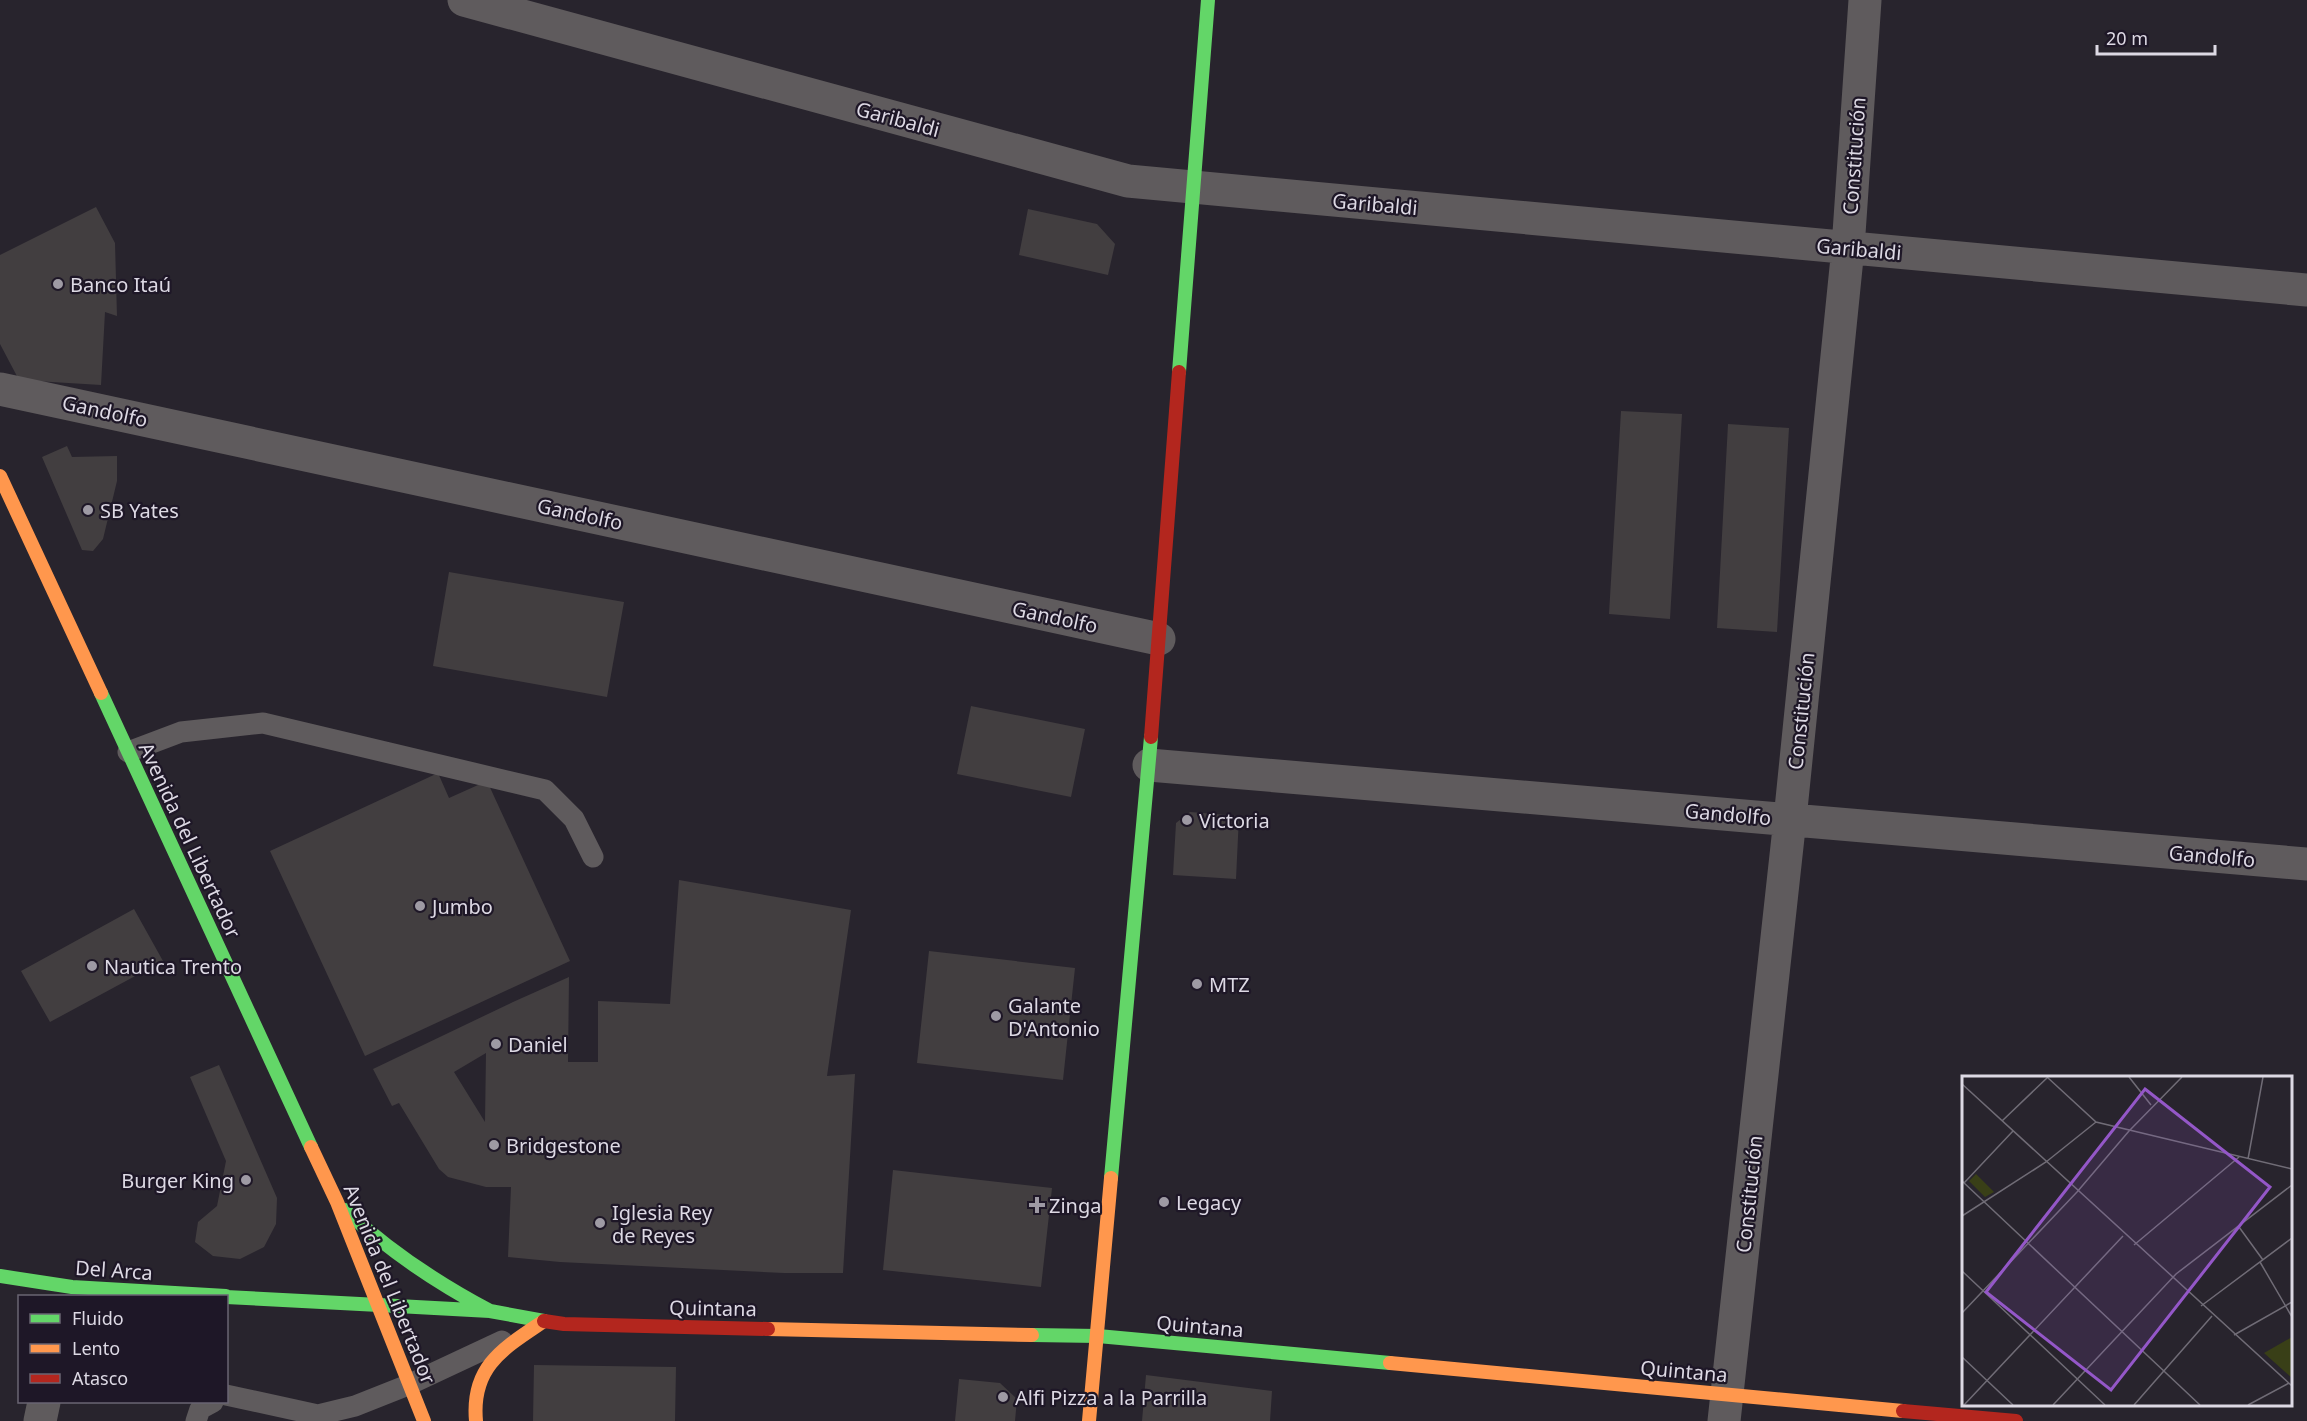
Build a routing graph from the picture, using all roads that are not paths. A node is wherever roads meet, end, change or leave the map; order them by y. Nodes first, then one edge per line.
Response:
1 (464, 0) edge
2 (1208, 0) edge
3 (1866, 0) edge
4 (1194, 187) junction
5 (1848, 248) junction
6 (2307, 290) edge
7 (0, 389) edge
8 (0, 476) edge
9 (1159, 639) junction
10 (128, 752) junction
11 (1149, 765) junction
12 (1790, 819) junction
13 (593, 857) dead end
14 (2307, 864) edge
15 (337, 1202) junction
16 (0, 1276) edge
17 (71, 1292) edge
18 (164, 1295) edge
19 (228, 1297) edge
20 (379, 1305) junction
21 (490, 1311) junction
22 (544, 1321) junction
23 (1098, 1336) junction
24 (408, 1385) junction
25 (228, 1395) edge
26 (44, 1403) edge
27 (210, 1403) edge
28 (1725, 1408) edge
29 (39, 1421) edge
30 (195, 1421) edge
31 (424, 1421) edge
32 (476, 1421) edge
33 (1089, 1421) edge
34 (2016, 1421) edge

1 - 4 street, Garibaldi
2 - 4 main road
3 - 5 street, Constitución
4 - 5 street, Garibaldi
4 - 9 main road
5 - 6 street, Garibaldi
5 - 12 street, Constitución
7 - 9 street, Gandolfo
8 - 10 main road, Avenida del Libertador
9 - 11 main road
10 - 13 lane
10 - 15 main road, Avenida del Libertador
11 - 12 street, Gandolfo
11 - 23 main road
12 - 14 street, Gandolfo
12 - 28 street, Constitución
15 - 20 main road, Avenida del Libertador
15 - 21 main road
16 - 17 main road, Del Arca
17 - 18 main road, Del Arca
19 - 20 main road, Del Arca
20 - 21 main road, Quintana
20 - 24 main road, Avenida del Libertador
21 - 22 main road, Quintana
22 - 23 main road, Quintana
22 - 24 lane
22 - 32 main road
23 - 28 main road, Quintana
23 - 33 main road
24 - 25 lane
24 - 31 main road, Avenida del Libertador
26 - 29 street
27 - 30 lane
28 - 34 main road, Quintana

